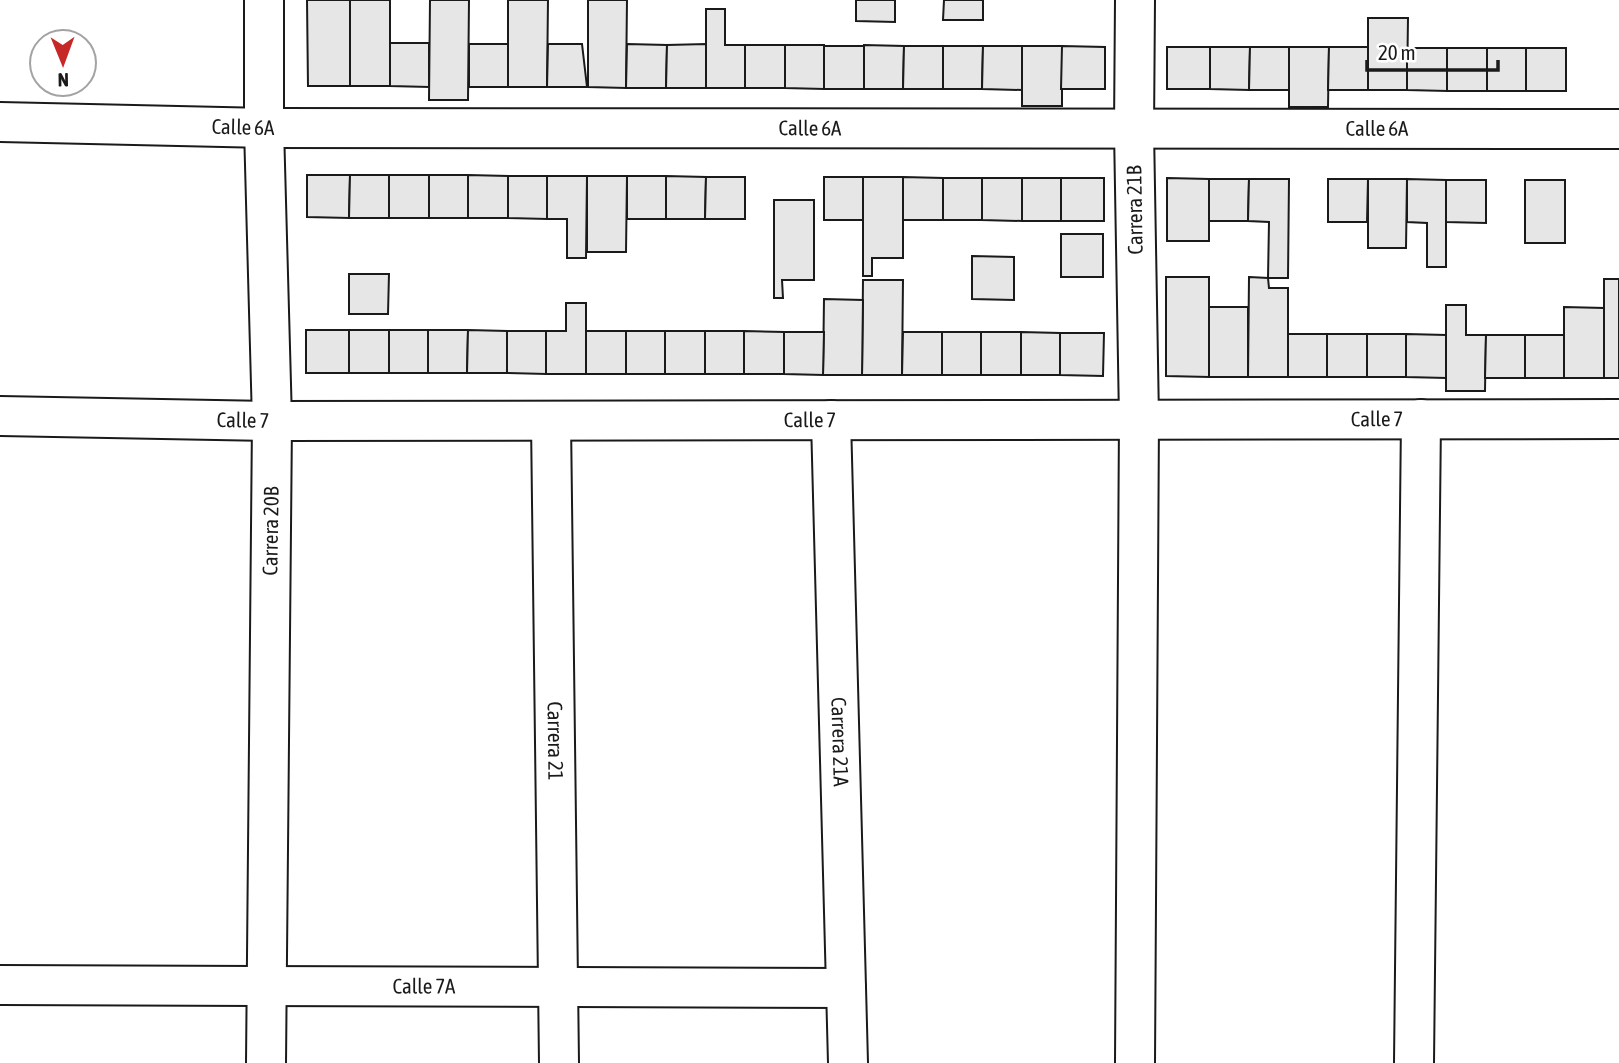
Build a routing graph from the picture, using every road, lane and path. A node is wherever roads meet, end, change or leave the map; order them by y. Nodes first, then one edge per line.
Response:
1 (264, 0) edge
2 (1135, 0) edge
3 (0, 122) edge
4 (264, 128) junction
5 (1619, 129) edge
6 (1134, 130) junction
7 (0, 416) edge
8 (1139, 419) junction
9 (1421, 419) junction
10 (1619, 419) edge
11 (831, 420) junction
12 (272, 421) junction
13 (551, 421) junction
14 (0, 985) edge
15 (267, 986) junction
16 (557, 988) junction
17 (846, 988) junction
18 (267, 1063) edge
19 (559, 1063) edge
20 (848, 1063) edge
21 (1135, 1063) edge
22 (1414, 1063) edge

1 - 4 street, Carrera 20B
2 - 6 street, Carrera 21B
3 - 4 street, Calle 6A
4 - 6 street, Calle 6A
4 - 12 street, Carrera 20B
5 - 6 street, Calle 6A
6 - 8 street, Carrera 21B
7 - 12 street, Calle 7
8 - 9 street, Calle 7
8 - 11 street, Calle 7
8 - 21 street, Carrera 21B
9 - 10 street, Calle 7
9 - 22 street
11 - 13 street, Calle 7
11 - 17 street, Carrera 21A
12 - 13 street, Calle 7
12 - 15 street, Carrera 20B
13 - 16 street, Carrera 21
14 - 15 street, Calle 7A
15 - 16 street, Calle 7A
15 - 18 street, Carrera 20B
16 - 17 street, Calle 7A
16 - 19 street, Carrera 21
17 - 20 street, Carrera 21A

